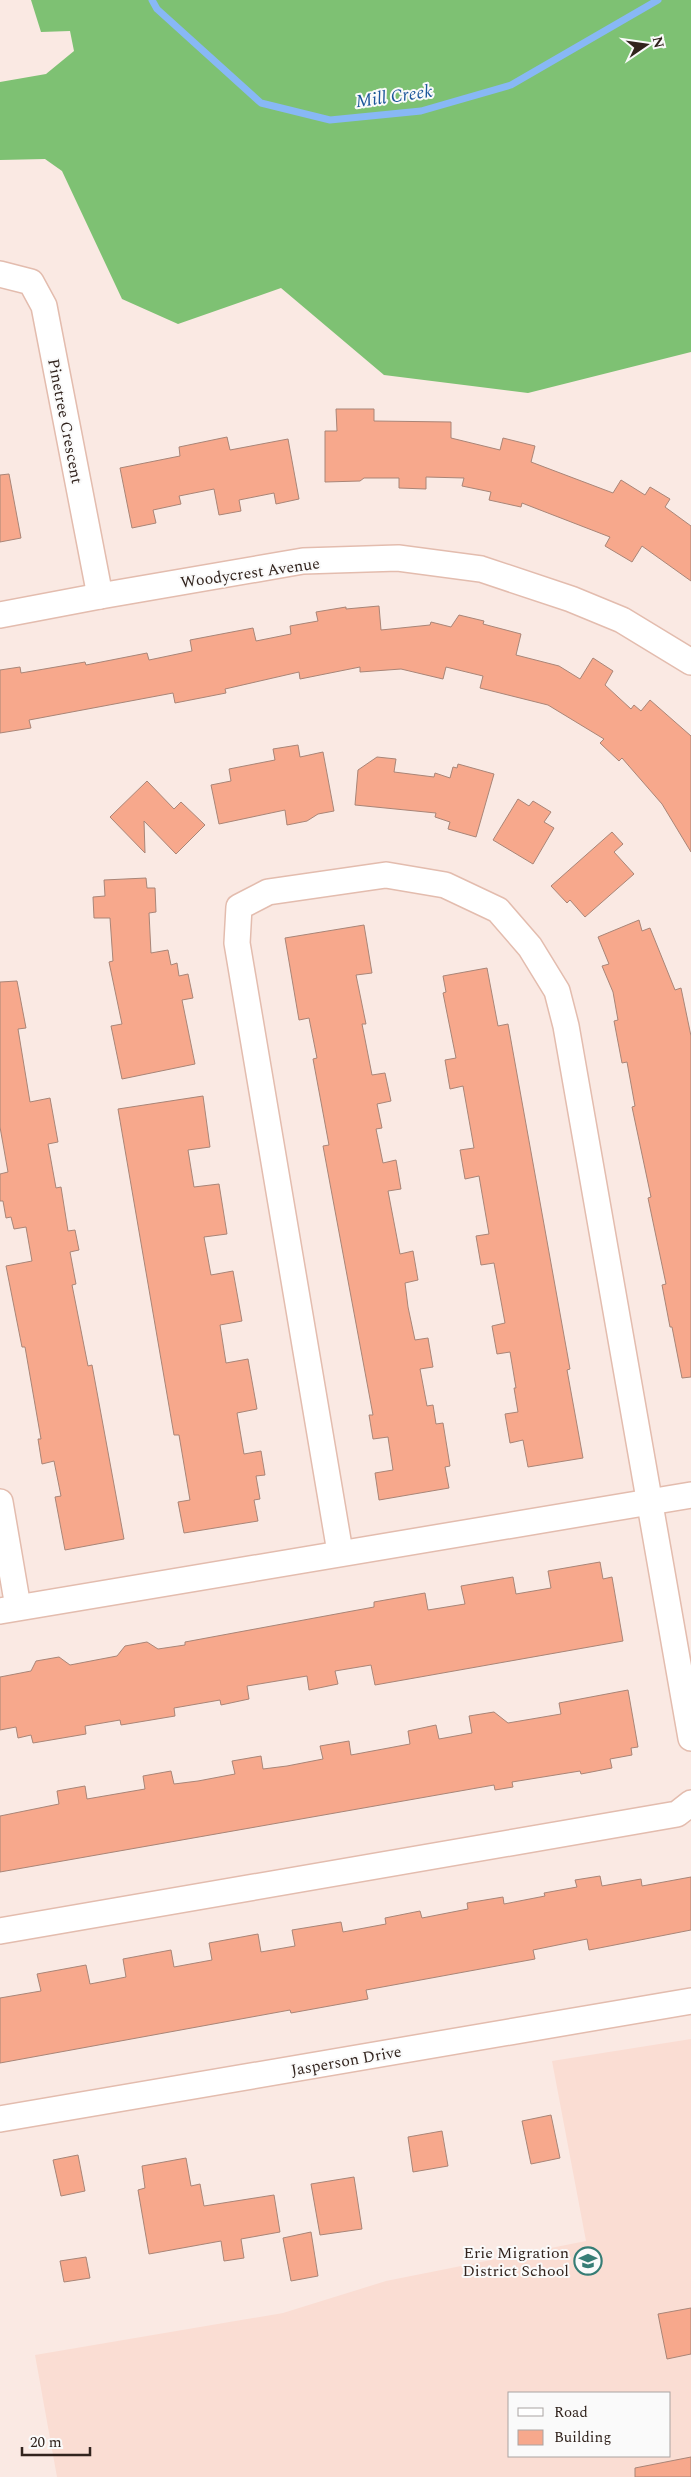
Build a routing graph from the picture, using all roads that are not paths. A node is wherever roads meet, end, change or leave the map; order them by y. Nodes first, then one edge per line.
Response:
1 (0, 274) edge
2 (100, 596) junction
3 (0, 615) edge
4 (691, 662) edge
5 (691, 1495) edge
6 (0, 1502) edge
7 (648, 1502) junction
8 (340, 1552) junction
9 (9, 1609) edge
10 (691, 1738) edge
11 (691, 1803) edge
12 (0, 1931) edge
13 (691, 2001) edge
14 (0, 2118) edge

1 - 2 street, Pinetree Crescent
2 - 3 street, Woodycrest Avenue
2 - 4 street, Woodycrest Avenue
5 - 7 street
6 - 9 street
7 - 8 street
7 - 8 street
7 - 10 street
8 - 9 street
11 - 12 street
13 - 14 street, Jasperson Drive

